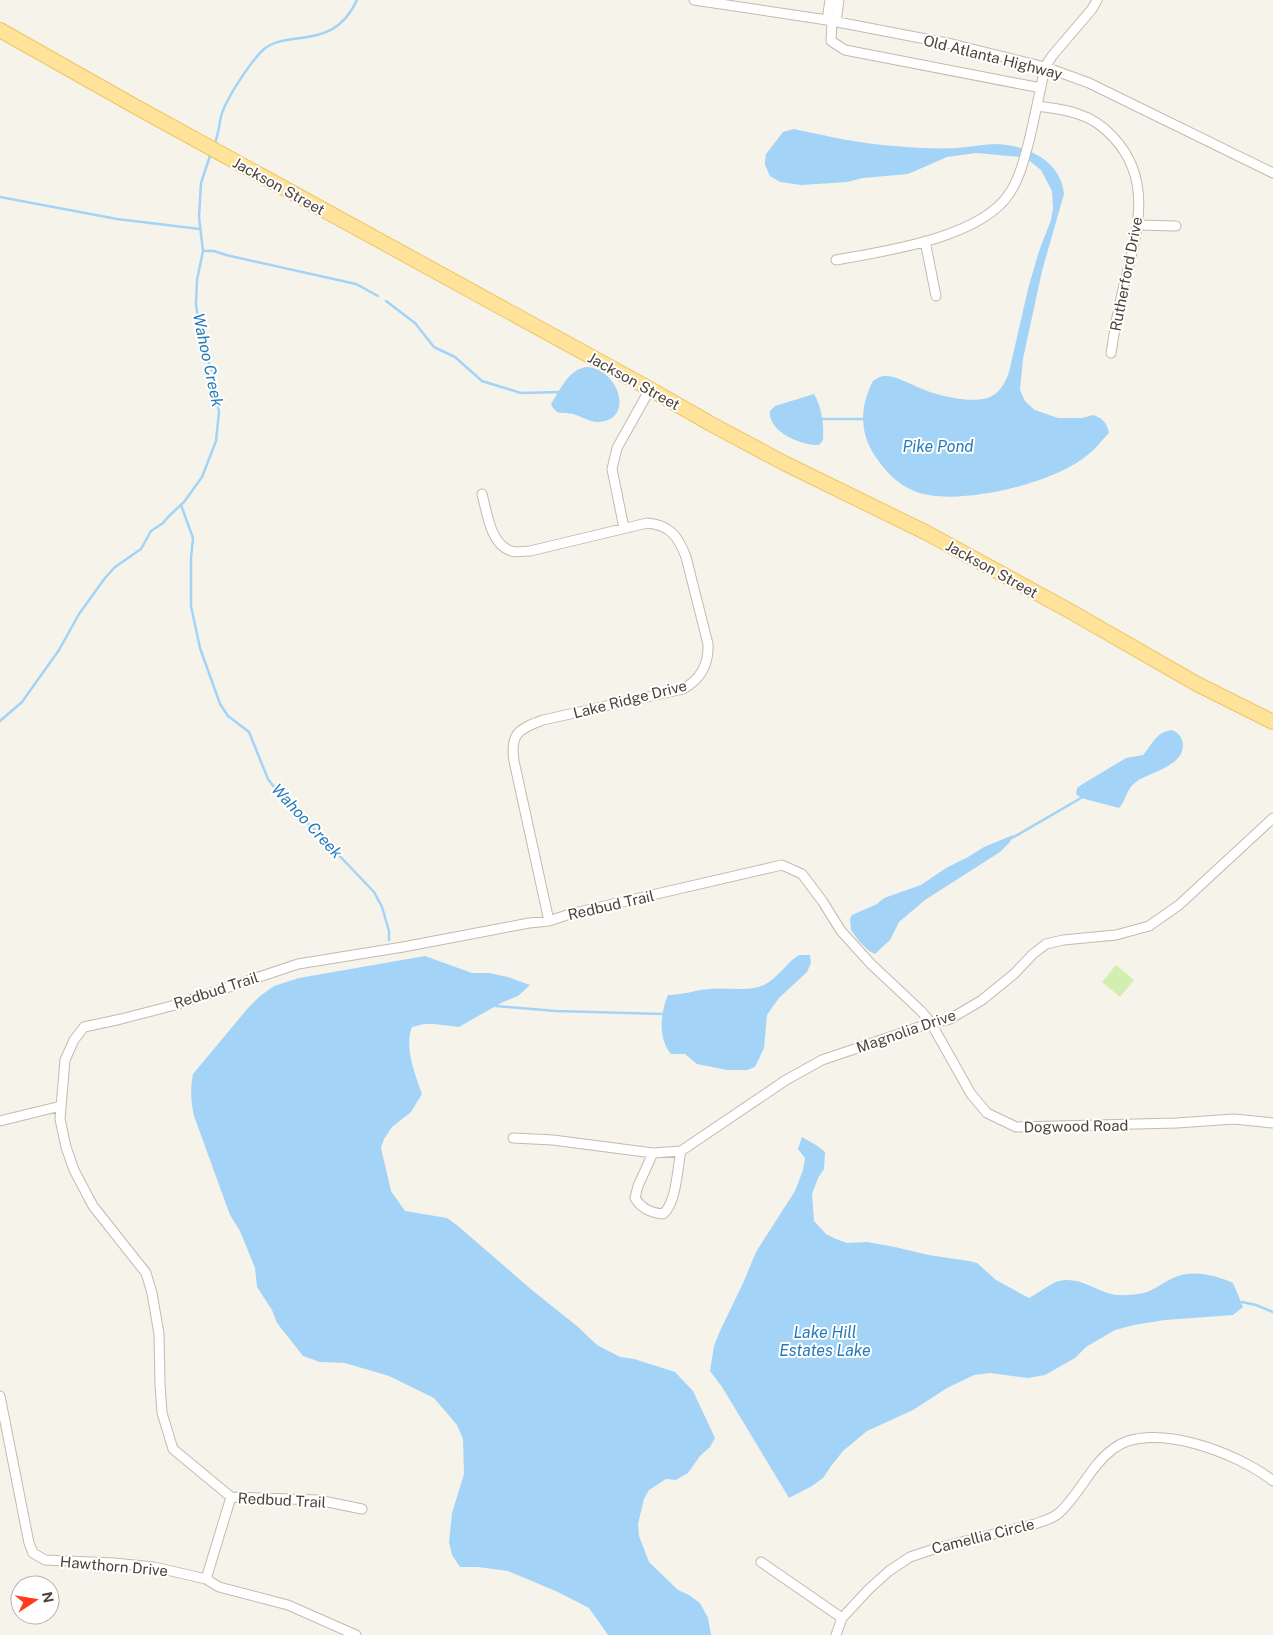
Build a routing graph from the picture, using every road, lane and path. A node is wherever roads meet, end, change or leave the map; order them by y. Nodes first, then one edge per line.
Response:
1 (694, 0) edge
2 (830, 0) edge
3 (839, 0) edge
4 (1097, 0) edge
5 (832, 22) junction
6 (0, 30) edge
7 (1046, 67) junction
8 (1041, 88) junction
9 (1037, 106) junction
10 (1273, 173) edge
11 (1138, 224) junction
12 (1176, 226) dead end
13 (926, 241) junction
14 (836, 260) dead end
15 (936, 296) dead end
16 (1111, 353) dead end
17 (650, 389) junction
18 (482, 494) dead end
19 (624, 528) junction
20 (1273, 722) edge
21 (1273, 818) edge
22 (549, 921) junction
23 (931, 1023) junction
24 (61, 1106) junction
25 (0, 1121) edge
26 (1273, 1123) edge
27 (513, 1138) dead end
28 (681, 1151) junction
29 (653, 1153) junction
30 (0, 1396) edge
31 (1273, 1481) edge
32 (231, 1497) junction
33 (362, 1509) dead end
34 (761, 1562) dead end
35 (206, 1579) junction
36 (842, 1618) junction
37 (356, 1635) edge
38 (836, 1635) edge

1 - 5 street, Old Atlanta Highway
2 - 5 street
3 - 5 street
4 - 7 street
5 - 7 street, Old Atlanta Highway
5 - 8 street
6 - 17 main road, Jackson Street
7 - 8 street
7 - 10 street, Old Atlanta Highway
8 - 9 street
9 - 11 street, Rutherford Drive
9 - 13 street
11 - 12 street
11 - 16 street, Rutherford Drive
13 - 14 street
13 - 15 street
17 - 19 street
17 - 20 main road, Jackson Street
18 - 19 street, Lake Ridge Drive
19 - 22 street, Lake Ridge Drive
21 - 23 street, Magnolia Drive
22 - 23 street, Redbud Trail
22 - 24 street, Redbud Trail
23 - 26 street, Dogwood Road
23 - 28 street, Magnolia Drive
24 - 25 street
24 - 32 street, Redbud Trail
27 - 29 street, Magnolia Drive
28 - 29 street, Magnolia Drive
28 - 29 street
30 - 35 street, Hawthorn Drive
31 - 36 street, Camellia Circle
32 - 33 street, Redbud Trail
32 - 35 street
34 - 36 street
35 - 37 street, Hawthorn Drive
36 - 38 street, Camellia Circle

